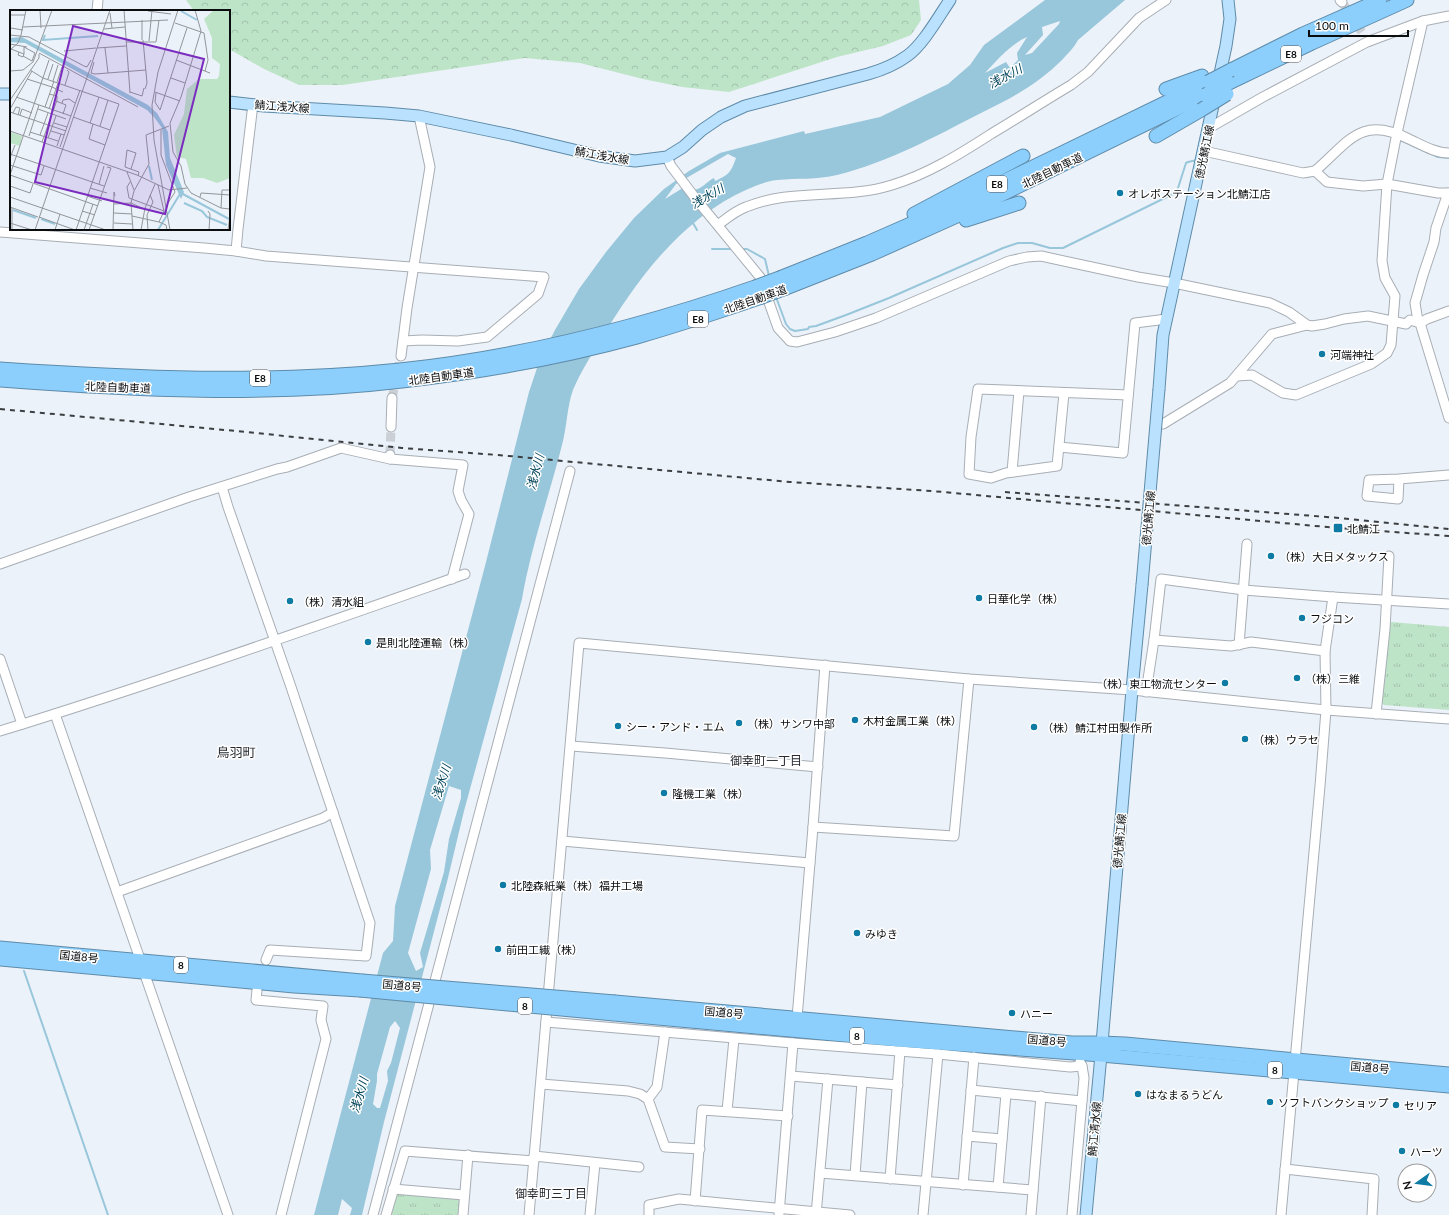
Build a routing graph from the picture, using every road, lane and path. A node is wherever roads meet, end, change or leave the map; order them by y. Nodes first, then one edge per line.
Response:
1 (98, 0) edge
2 (950, 0) edge
3 (1166, 0) edge
4 (1228, 0) edge
5 (1407, 0) edge
6 (1382, 3) edge
7 (97, 10) edge
8 (1449, 16) edge
9 (1423, 21) junction
10 (1208, 78) junction
11 (1230, 78) junction
12 (1166, 88) dead end
13 (230, 102) edge
14 (253, 104) junction
15 (419, 116) junction
16 (1209, 128) junction
17 (1397, 133) junction
18 (1156, 136) dead end
19 (1204, 151) junction
20 (1449, 153) edge
21 (1023, 156) dead end
22 (669, 162) junction
23 (1315, 171) junction
24 (1387, 184) junction
25 (1449, 193) edge
26 (1020, 203) dead end
27 (717, 224) junction
28 (0, 232) edge
29 (72, 233) edge
30 (236, 251) junction
31 (414, 267) junction
32 (822, 268) junction
33 (1174, 283) junction
34 (757, 292) junction
35 (1449, 311) edge
36 (1167, 319) junction
37 (1393, 321) junction
38 (1419, 322) junction
39 (1307, 325) junction
40 (403, 341) junction
41 (401, 356) tunnel mouth
42 (517, 358) junction
43 (0, 368) edge
44 (1237, 376) junction
45 (0, 380) edge
46 (1019, 391) junction
47 (1064, 393) junction
48 (1128, 395) junction
49 (392, 398) tunnel mouth
50 (1449, 418) edge
51 (1163, 424) dead end
52 (391, 427) tunnel mouth
53 (1059, 447) junction
54 (570, 471) dead end
55 (1012, 472) junction
56 (1449, 475) edge
57 (1399, 479) dead end
58 (222, 487) junction
59 (1247, 544) dead end
60 (1389, 556) dead end
61 (0, 564) edge
62 (465, 574) dead end
63 (452, 579) junction
64 (1244, 590) junction
65 (1333, 597) junction
66 (1386, 600) junction
67 (1449, 604) edge
68 (1154, 640) junction
69 (275, 641) junction
70 (1239, 645) junction
71 (1325, 651) junction
72 (0, 659) edge
73 (825, 665) junction
74 (969, 679) junction
75 (1132, 690) junction
76 (1146, 692) junction
77 (1326, 710) junction
78 (55, 714) junction
79 (1376, 714) junction
80 (1449, 719) edge
81 (22, 724) junction
82 (0, 731) edge
83 (570, 746) junction
84 (818, 768) junction
85 (333, 812) junction
86 (813, 827) junction
87 (562, 841) junction
88 (810, 863) junction
89 (117, 892) junction
90 (0, 948) edge
91 (0, 959) edge
92 (266, 960) dead end
93 (142, 967) junction
94 (257, 990) dead end
95 (549, 990) junction
96 (614, 1008) junction
97 (797, 1015) junction
98 (546, 1022) junction
99 (665, 1032) junction
100 (734, 1038) junction
101 (793, 1044) junction
102 (1102, 1049) junction
103 (900, 1051) junction
104 (1074, 1053) junction
105 (938, 1054) junction
106 (974, 1057) junction
107 (1082, 1066) junction
108 (1295, 1066) junction
109 (1449, 1074) edge
110 (791, 1076) junction
111 (828, 1079) junction
112 (862, 1082) junction
113 (541, 1084) junction
114 (898, 1085) junction
115 (1449, 1086) edge
116 (971, 1090) junction
117 (1006, 1094) junction
118 (1041, 1096) junction
119 (648, 1099) junction
120 (1082, 1101) junction
121 (726, 1111) junction
122 (788, 1116) junction
123 (967, 1136) junction
124 (1002, 1139) junction
125 (700, 1149) junction
126 (468, 1156) junction
127 (534, 1159) junction
128 (595, 1163) junction
129 (639, 1167) dead end
130 (1285, 1169) junction
131 (820, 1173) junction
132 (855, 1175) junction
133 (890, 1178) junction
134 (926, 1182) junction
135 (963, 1185) junction
136 (998, 1187) junction
137 (393, 1189) junction
138 (1033, 1190) junction
139 (464, 1195) junction
140 (695, 1201) junction
141 (780, 1212) edge
142 (816, 1213) edge
143 (228, 1215) edge
144 (281, 1215) edge
145 (374, 1215) edge
146 (386, 1215) edge
147 (463, 1215) edge
148 (529, 1215) edge
149 (590, 1215) edge
150 (648, 1215) edge
151 (850, 1215) edge
152 (923, 1215) edge
153 (1030, 1215) edge
154 (1072, 1215) edge
155 (1086, 1215) edge
156 (1281, 1215) edge
157 (1372, 1215) edge

1 - 7 street
2 - 22 main road, 鯖江浅水線
3 - 27 street
4 - 16 main road, 徳光鯖江線
5 - 6 highway, 北陸自動車道 / E8
6 - 11 highway, 北陸自動車道 / E8
6 - 11 highway, 北陸自動車道 / E8
8 - 9 street
9 - 16 street
9 - 17 street
10 - 11 highway, 北陸自動車道 / E8, bridge
10 - 12 highway
10 - 32 highway, 北陸自動車道 / E8
11 - 18 highway, bridge
11 - 32 highway, 北陸自動車道 / E8, bridge
13 - 14 main road, 鯖江浅水線
14 - 15 main road, 鯖江浅水線
14 - 30 street
15 - 22 main road, 鯖江浅水線
15 - 31 street
16 - 19 main road, 徳光鯖江線
17 - 20 street
17 - 23 street
17 - 24 street
19 - 23 street
19 - 33 main road, 徳光鯖江線
21 - 32 highway
22 - 27 street
23 - 24 street
24 - 25 street
24 - 37 street
25 - 38 street
26 - 32 highway
27 - 33 street
28 - 29 street
29 - 30 street
30 - 31 street
31 - 40 street
31 - 40 street
32 - 34 highway, 北陸自動車道 / E8, bridge
33 - 36 main road, 徳光鯖江線
33 - 39 street
34 - 42 highway, 北陸自動車道 / E8
34 - 42 highway, 北陸自動車道 / E8
35 - 38 street
36 - 48 street
36 - 75 main road, 徳光鯖江線, bridge
37 - 38 street
37 - 39 street
37 - 44 street
38 - 50 street
39 - 44 street
40 - 41 street
42 - 43 highway, 北陸自動車道 / E8
42 - 45 highway, 北陸自動車道 / E8
44 - 51 street
46 - 47 street
46 - 55 street
46 - 55 street
47 - 48 street
47 - 53 street
48 - 53 street
49 - 52 street
53 - 55 street
54 - 145 street
56 - 57 street
58 - 61 street
58 - 63 street
58 - 69 street
59 - 64 street
60 - 66 street
62 - 63 street
63 - 69 street
64 - 65 street
64 - 68 street
64 - 70 street
65 - 66 street
65 - 71 street
66 - 67 street
66 - 79 street
68 - 70 street
68 - 76 street
69 - 78 street
69 - 85 street
70 - 71 street
71 - 77 street
72 - 81 street
73 - 74 street
73 - 83 street
73 - 84 street
74 - 75 street
74 - 86 street
75 - 76 street
75 - 102 main road, 徳光鯖江線
76 - 77 street
77 - 79 street
77 - 108 street
78 - 81 street
78 - 89 street
79 - 80 street
81 - 82 street
83 - 84 street
83 - 87 street
84 - 86 street
85 - 89 street
85 - 92 street
86 - 88 street
87 - 88 street
87 - 95 street
88 - 97 street
89 - 93 street
90 - 93 highway, 国道8号 / 8
91 - 93 highway, 国道8号 / 8
93 - 96 highway, 国道8号 / 8, bridge
93 - 143 street
94 - 144 street
95 - 97 street
95 - 98 street
96 - 97 highway, 国道8号 / 8
96 - 104 highway, 国道8号 / 8
97 - 102 highway, 国道8号 / 8
98 - 99 street
98 - 113 street
99 - 100 street
99 - 119 street
100 - 101 street
100 - 121 street
101 - 103 street
101 - 110 street
102 - 104 highway, 国道8号 / 8
102 - 108 highway, 国道8号 / 8
102 - 155 main road, 鯖江清水線
103 - 105 street
103 - 114 street
104 - 107 street
105 - 106 street
105 - 134 street
106 - 107 street
106 - 116 street
107 - 120 street
108 - 109 highway, 国道8号 / 8
108 - 115 highway, 国道8号 / 8
108 - 130 street
110 - 111 street
110 - 122 street
111 - 112 street
111 - 131 street
112 - 114 street
112 - 132 street
113 - 119 street
113 - 127 street
114 - 133 street
116 - 117 street
116 - 123 street
117 - 118 street
117 - 124 street
118 - 120 street
118 - 138 street
119 - 125 street
120 - 154 street
121 - 122 street
121 - 125 street
122 - 141 street
123 - 124 street
123 - 135 street
124 - 136 street
125 - 140 street
126 - 127 street
126 - 137 street
126 - 139 street
127 - 128 street
127 - 148 street
128 - 129 street
128 - 149 street
130 - 156 street
130 - 157 street
131 - 132 street
131 - 142 street
132 - 133 street
133 - 134 street
134 - 135 street
134 - 152 street
135 - 136 street
136 - 138 street
137 - 139 street
137 - 146 street
138 - 153 street
139 - 147 street
140 - 141 street
140 - 150 street
141 - 142 street
142 - 151 street

